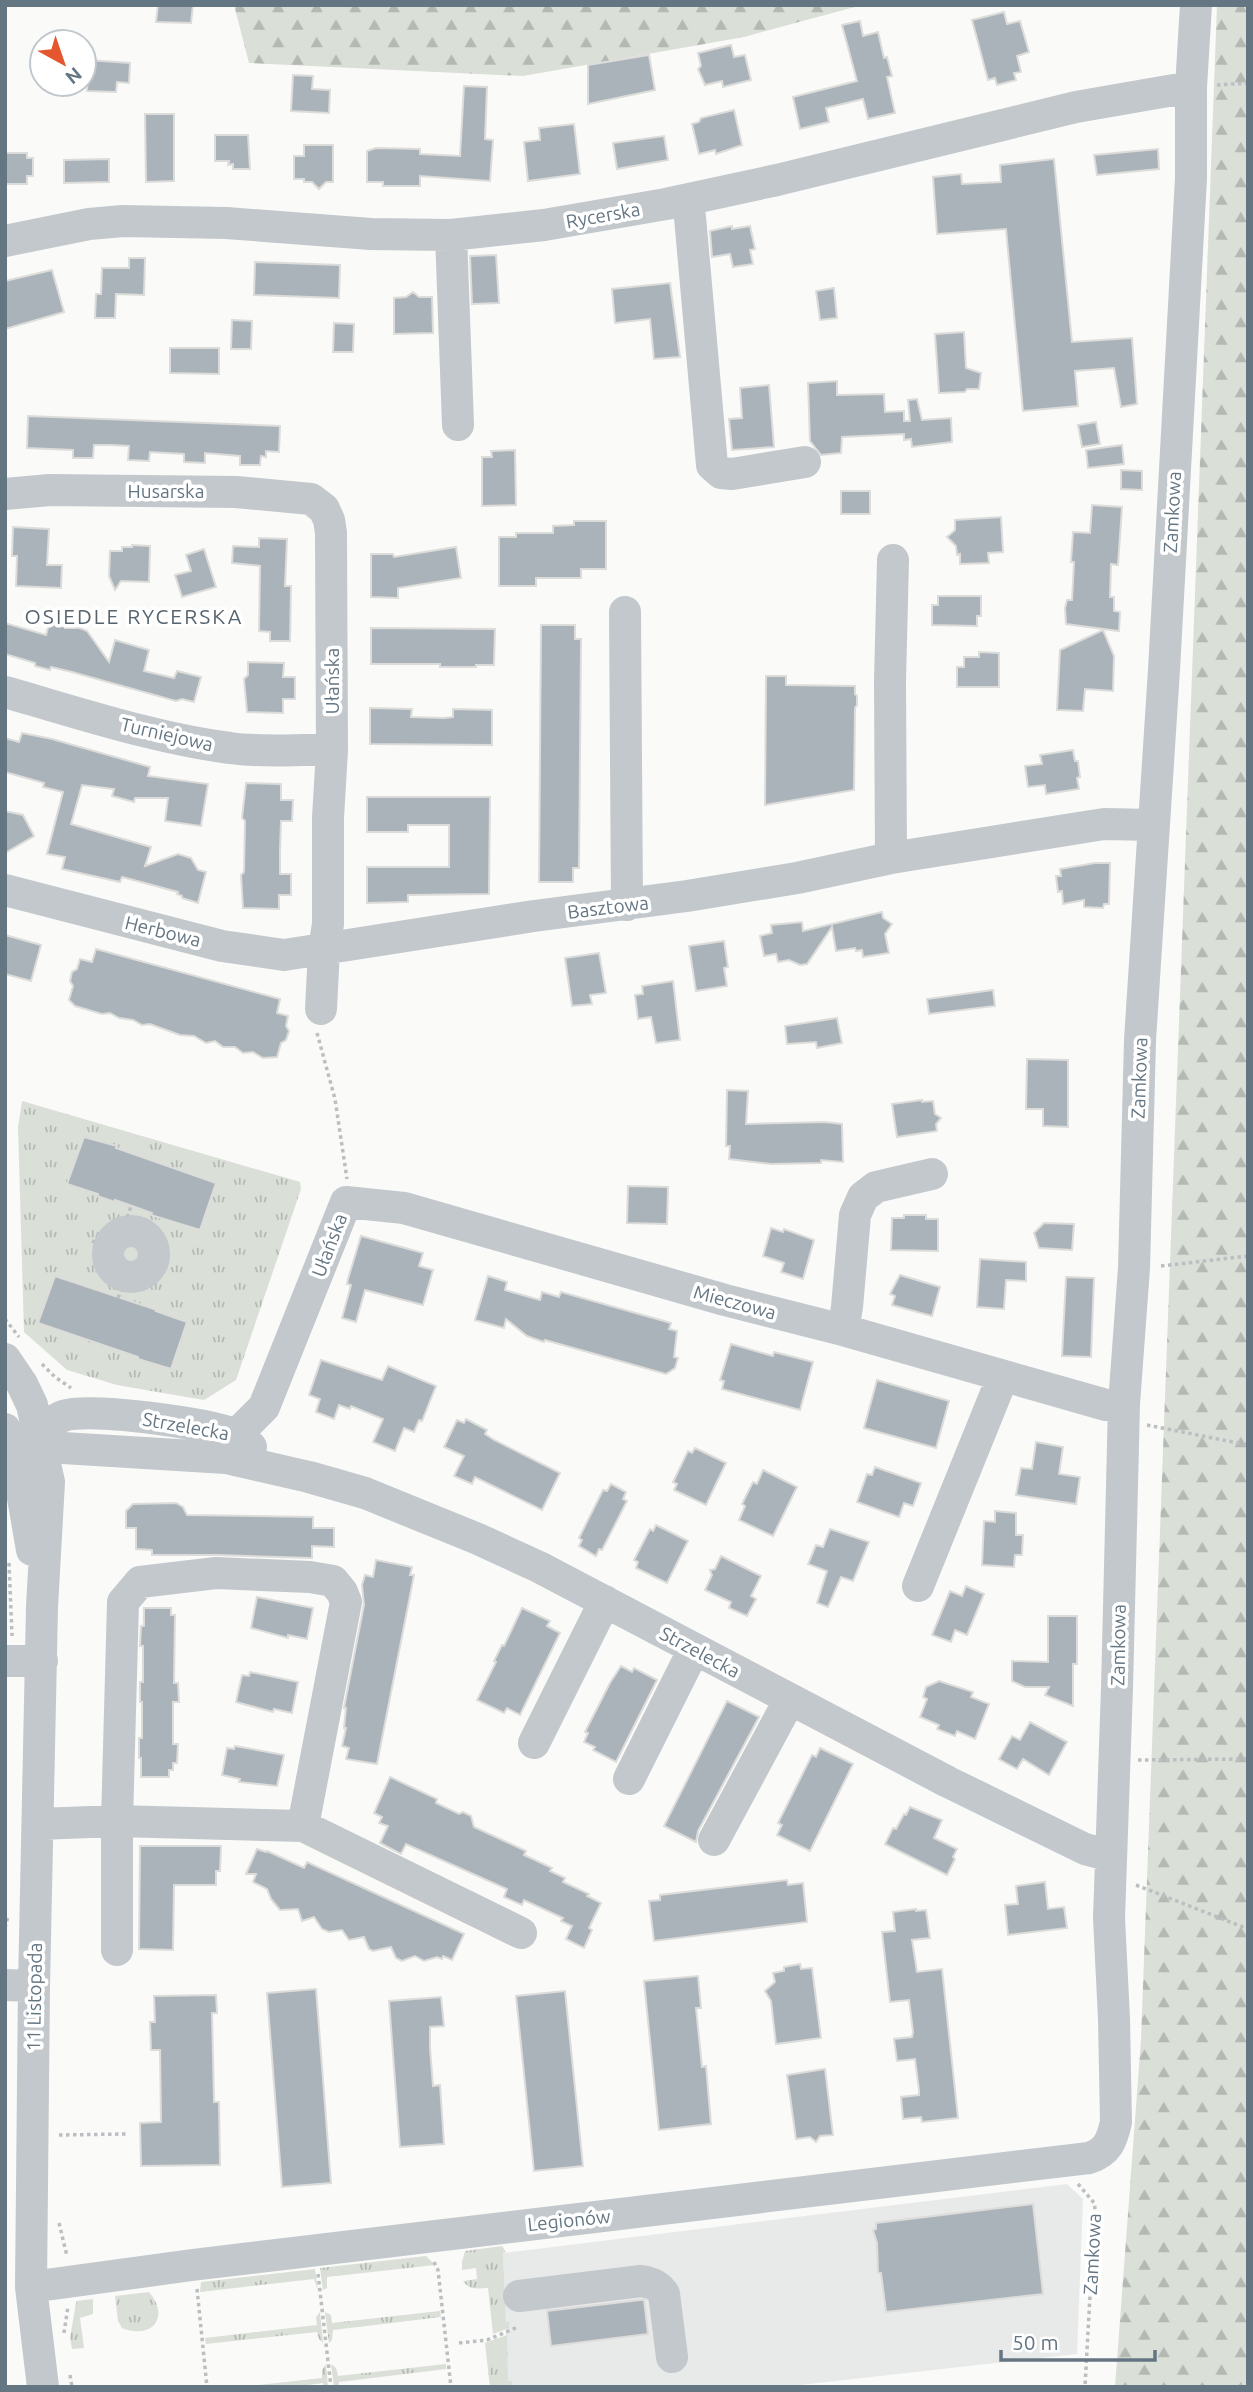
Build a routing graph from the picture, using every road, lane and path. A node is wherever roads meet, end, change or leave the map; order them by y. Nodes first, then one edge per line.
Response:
1 (1196, 5) edge
2 (1191, 87) junction
3 (686, 200) junction
4 (451, 235) junction
5 (5, 241) edge
6 (458, 425) dead end
7 (805, 462) dead end
8 (5, 494) edge
9 (324, 509) joint
10 (893, 560) dead end
11 (625, 612) dead end
12 (5, 692) edge
13 (332, 750) junction
14 (1154, 825) junction
15 (891, 858) junction
16 (5, 890) edge
17 (626, 905) junction
18 (324, 948) junction
19 (318, 1016) joint
20 (932, 1174) dead end
21 (346, 1202) junction
22 (1248, 1256) edge
23 (1134, 1268) junction
24 (143, 1277) joint
25 (843, 1330) junction
26 (14, 1371) edge
27 (1003, 1376) junction
28 (1123, 1412) junction
29 (80, 1413) junction
30 (19, 1438) edge
31 (1248, 1445) edge
32 (231, 1446) junction
33 (97, 1449) junction
34 (49, 1486) junction
35 (8, 1553) dead end
36 (918, 1586) dead end
37 (605, 1601) junction
38 (42, 1607) junction
39 (694, 1649) junction
40 (20, 1661) edge
41 (790, 1699) junction
42 (534, 1743) dead end
43 (1248, 1759) edge
44 (1114, 1760) junction
45 (629, 1779) dead end
46 (117, 1821) junction
47 (38, 1824) junction
48 (303, 1826) junction
49 (714, 1840) dead end
50 (1111, 1866) junction
51 (8, 1904) dead end
52 (5, 1928) edge
53 (1248, 1928) edge
54 (521, 1933) dead end
55 (117, 1950) dead end
56 (19, 1986) edge
57 (126, 2134) dead end
58 (59, 2135) dead end
59 (1106, 2150) joint
60 (1075, 2180) dead end
61 (435, 2262) dead end
62 (317, 2265) dead end
63 (68, 2268) junction
64 (197, 2284) dead end
65 (31, 2287) junction
66 (519, 2296) dead end
67 (518, 2327) dead end
68 (64, 2336) dead end
69 (459, 2343) dead end
70 (672, 2357) dead end
71 (56, 2380) edge
72 (72, 2387) edge
73 (207, 2387) edge
74 (331, 2387) edge
75 (451, 2387) edge
76 (1085, 2387) edge

1 - 2 street, Zamkowa
2 - 3 street, Rycerska
2 - 14 street, Zamkowa
3 - 4 street, Rycerska
3 - 7 street
4 - 5 street, Rycerska
4 - 6 street
8 - 9 street, Husarska
9 - 13 street, Ułańska
10 - 15 street
11 - 17 street
12 - 13 street, Turniejowa
13 - 18 street, Ułańska
14 - 15 street, Basztowa
14 - 23 street, Zamkowa
15 - 17 street, Basztowa
16 - 18 street, Herbowa
17 - 18 street, Basztowa
18 - 19 street, Ułańska
19 - 21 path, Ułańska
20 - 25 street
21 - 25 street, Mieczowa
21 - 32 street, Ułańska
22 - 23 path
23 - 28 street, Zamkowa
24 - 24 street
25 - 27 street, Mieczowa
26 - 29 street, Strzelecka
26 - 30 street, 11 Listopada
27 - 28 street, Mieczowa
27 - 36 street
28 - 31 path
28 - 44 street, Zamkowa
29 - 30 street, Strzelecka
29 - 32 street, Strzelecka
30 - 33 street, Strzelecka
30 - 34 street, 11 Listopada
30 - 38 street, 11 Listopada
32 - 33 street, Strzelecka
32 - 37 street, Strzelecka
33 - 34 street
34 - 38 street, 11 Listopada
35 - 40 path
37 - 39 street, Strzelecka
37 - 42 street
38 - 40 street, 11 Listopada
39 - 41 street, Strzelecka
39 - 45 street
40 - 47 street, 11 Listopada
41 - 49 street
41 - 50 street, Strzelecka
43 - 44 path
44 - 50 street, Zamkowa
46 - 47 street
46 - 48 street
46 - 48 street
46 - 55 street
47 - 56 street, 11 Listopada
48 - 54 street
50 - 53 path
50 - 59 street, Zamkowa
51 - 52 path
56 - 65 street, 11 Listopada
57 - 58 path
59 - 63 street, Legionów
60 - 76 path, Zamkowa
61 - 75 path
62 - 74 path
63 - 65 street, Legionów
63 - 68 path
64 - 73 path
65 - 71 street, 11 Listopada
66 - 70 street
67 - 69 path
71 - 72 path

